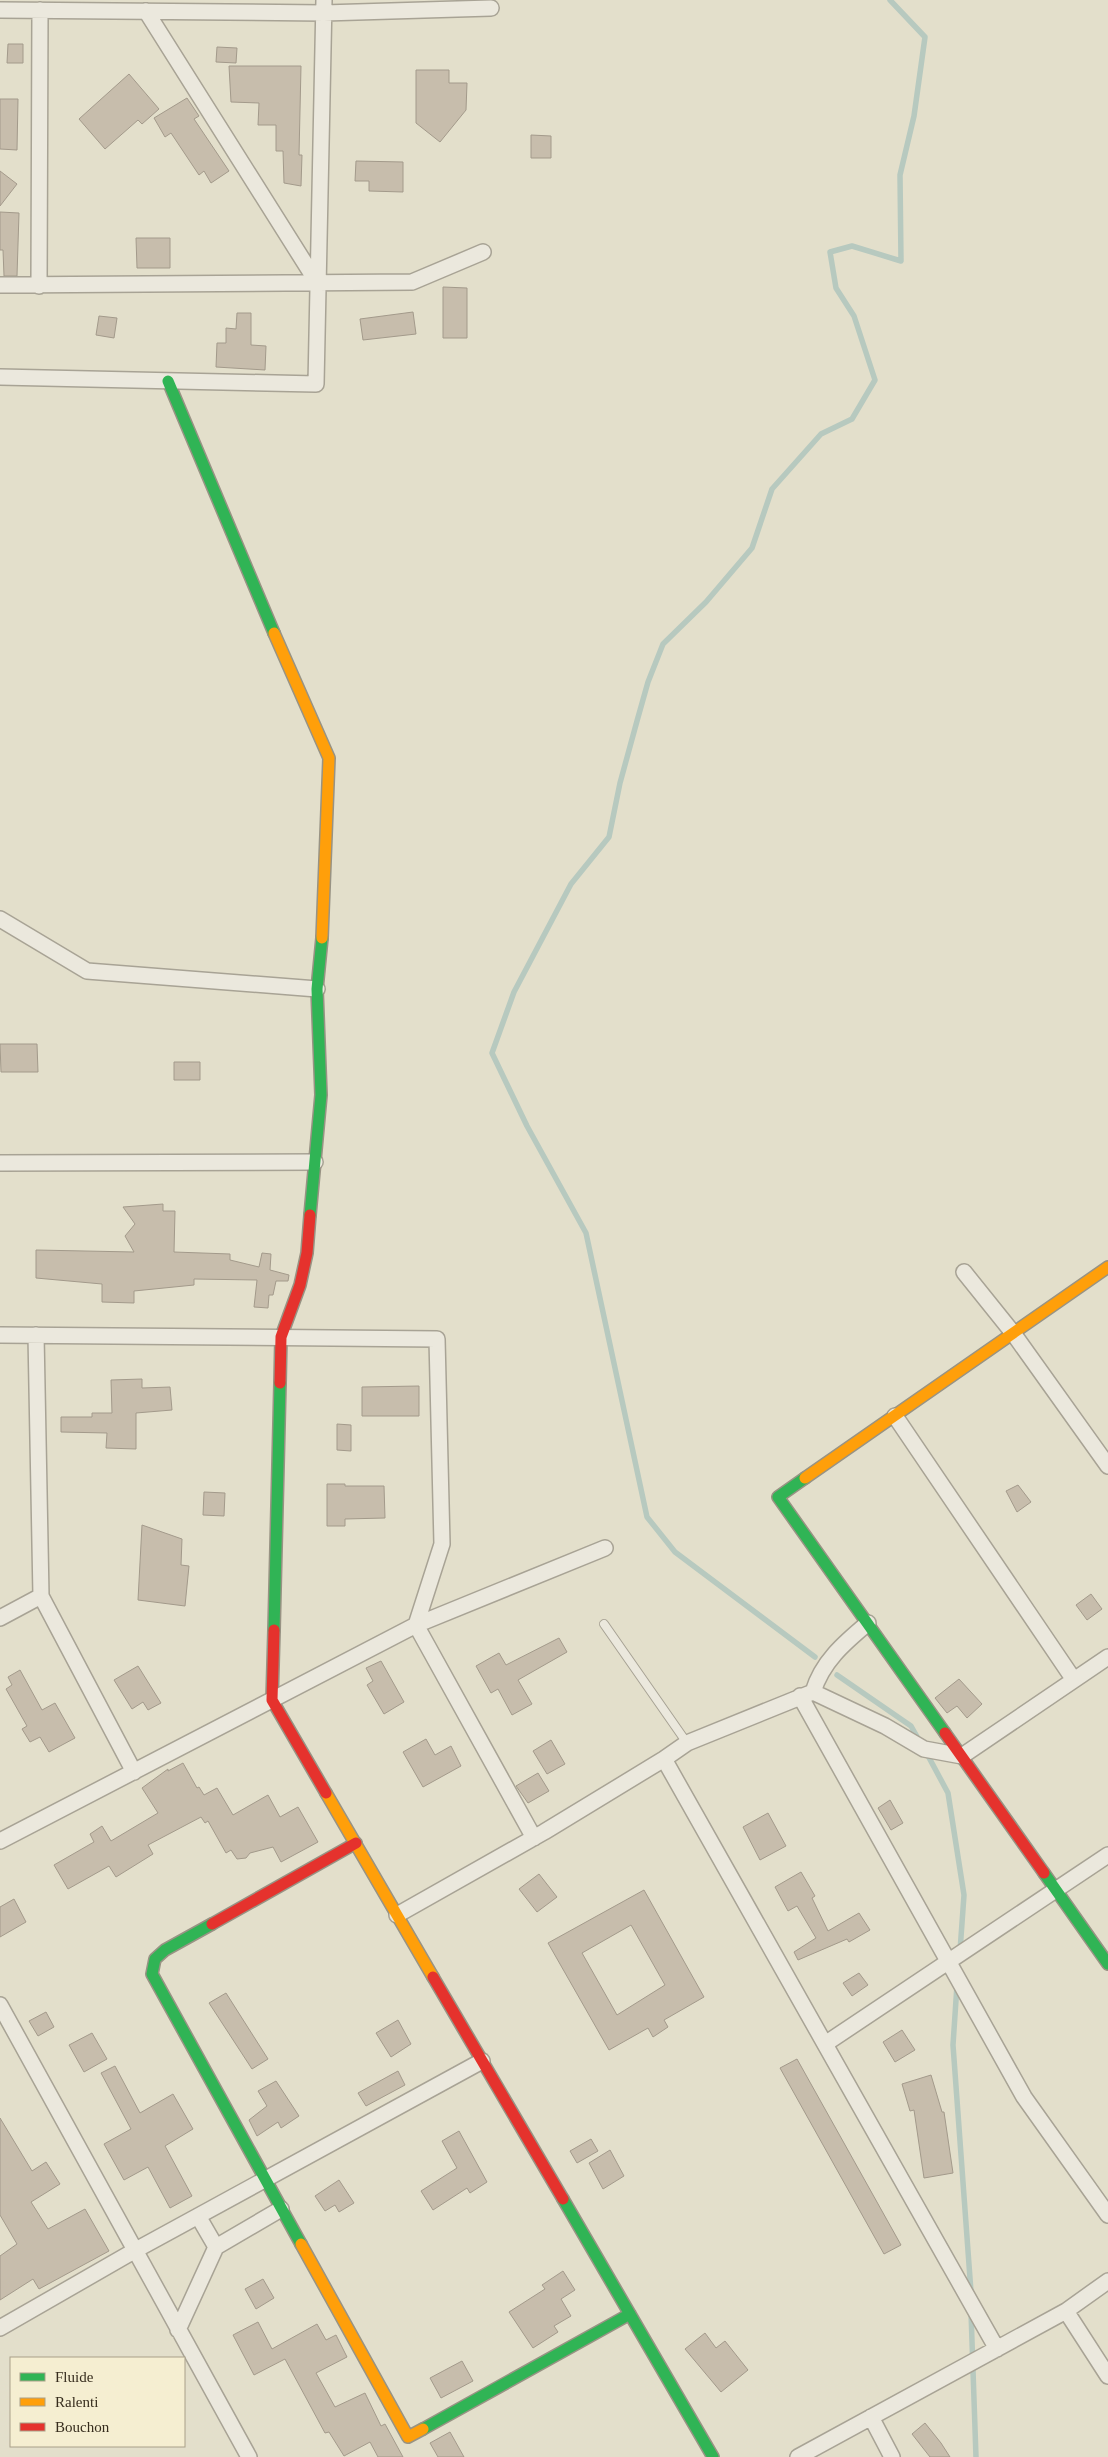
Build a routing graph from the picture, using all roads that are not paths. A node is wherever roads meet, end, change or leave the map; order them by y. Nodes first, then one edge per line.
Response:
1 (324, 6) edge
2 (491, 8) dead end
3 (0, 10) edge
4 (40, 10) junction
5 (146, 11) junction
6 (483, 252) dead end
7 (318, 284) junction
8 (0, 285) edge
9 (39, 286) junction
10 (0, 377) edge
11 (168, 381) junction
12 (0, 918) edge
13 (317, 989) junction
14 (315, 1162) junction
15 (0, 1163) edge
16 (1108, 1267) edge
17 (964, 1272) dead end
18 (1013, 1334) junction
19 (0, 1335) edge
20 (36, 1336) junction
21 (281, 1337) junction
22 (895, 1416) junction
23 (1108, 1466) edge
24 (605, 1548) dead end
25 (41, 1596) junction
26 (0, 1618) edge
27 (868, 1623) junction
28 (604, 1624) dead end
29 (416, 1625) junction
30 (1108, 1657) edge
31 (1074, 1680) junction
32 (807, 1694) junction
33 (272, 1700) junction
34 (687, 1743) junction
35 (962, 1756) junction
36 (664, 1759) junction
37 (134, 1772) junction
38 (534, 1838) junction
39 (0, 1841) edge
40 (356, 1843) junction
41 (1108, 1855) edge
42 (1056, 1890) junction
43 (397, 1915) junction
44 (948, 1962) junction
45 (1108, 1964) edge
46 (0, 2006) edge
47 (825, 2044) junction
48 (482, 2061) junction
49 (265, 2180) junction
50 (281, 2209) junction
51 (1108, 2215) edge
52 (198, 2216) junction
53 (216, 2247) junction
54 (134, 2251) junction
55 (1108, 2281) edge
56 (1066, 2311) junction
57 (630, 2314) junction
58 (0, 2328) edge
59 (178, 2330) junction
60 (997, 2349) junction
61 (1108, 2376) edge
62 (871, 2417) junction
63 (249, 2457) edge
64 (713, 2457) edge
65 (798, 2457) edge
66 (892, 2457) edge

1 - 2 street
1 - 5 street
1 - 7 street
3 - 4 street
4 - 5 street
4 - 9 street
5 - 7 street
6 - 7 street
7 - 9 street
7 - 11 street
8 - 9 street
10 - 11 street
11 - 13 street
12 - 13 street
13 - 14 street
14 - 15 street
14 - 21 street
16 - 18 street
17 - 18 street
18 - 22 street
18 - 23 street
19 - 20 street
20 - 21 street
20 - 25 street
21 - 29 street
21 - 33 street
22 - 27 street
22 - 31 street
24 - 29 street
25 - 26 street
25 - 37 street
27 - 32 street
27 - 35 street
28 - 34 lane
29 - 33 street
29 - 38 street
30 - 31 street
31 - 35 street
32 - 34 street
32 - 35 street
32 - 44 street
33 - 37 street
33 - 40 street
34 - 36 street
35 - 42 street
36 - 38 street
36 - 47 street
37 - 39 street
38 - 43 street
40 - 43 street
40 - 49 street
41 - 42 street
42 - 44 street
42 - 45 street
43 - 48 street
44 - 47 street
44 - 51 street
46 - 54 street
47 - 60 street
48 - 49 street
48 - 57 street
49 - 50 street
49 - 52 street
50 - 53 street
50 - 57 street
52 - 53 street
52 - 54 street
53 - 59 street
54 - 58 street
54 - 59 street
55 - 56 street
56 - 60 street
56 - 61 street
57 - 64 street
59 - 63 street
60 - 62 street
62 - 65 street
62 - 66 street

